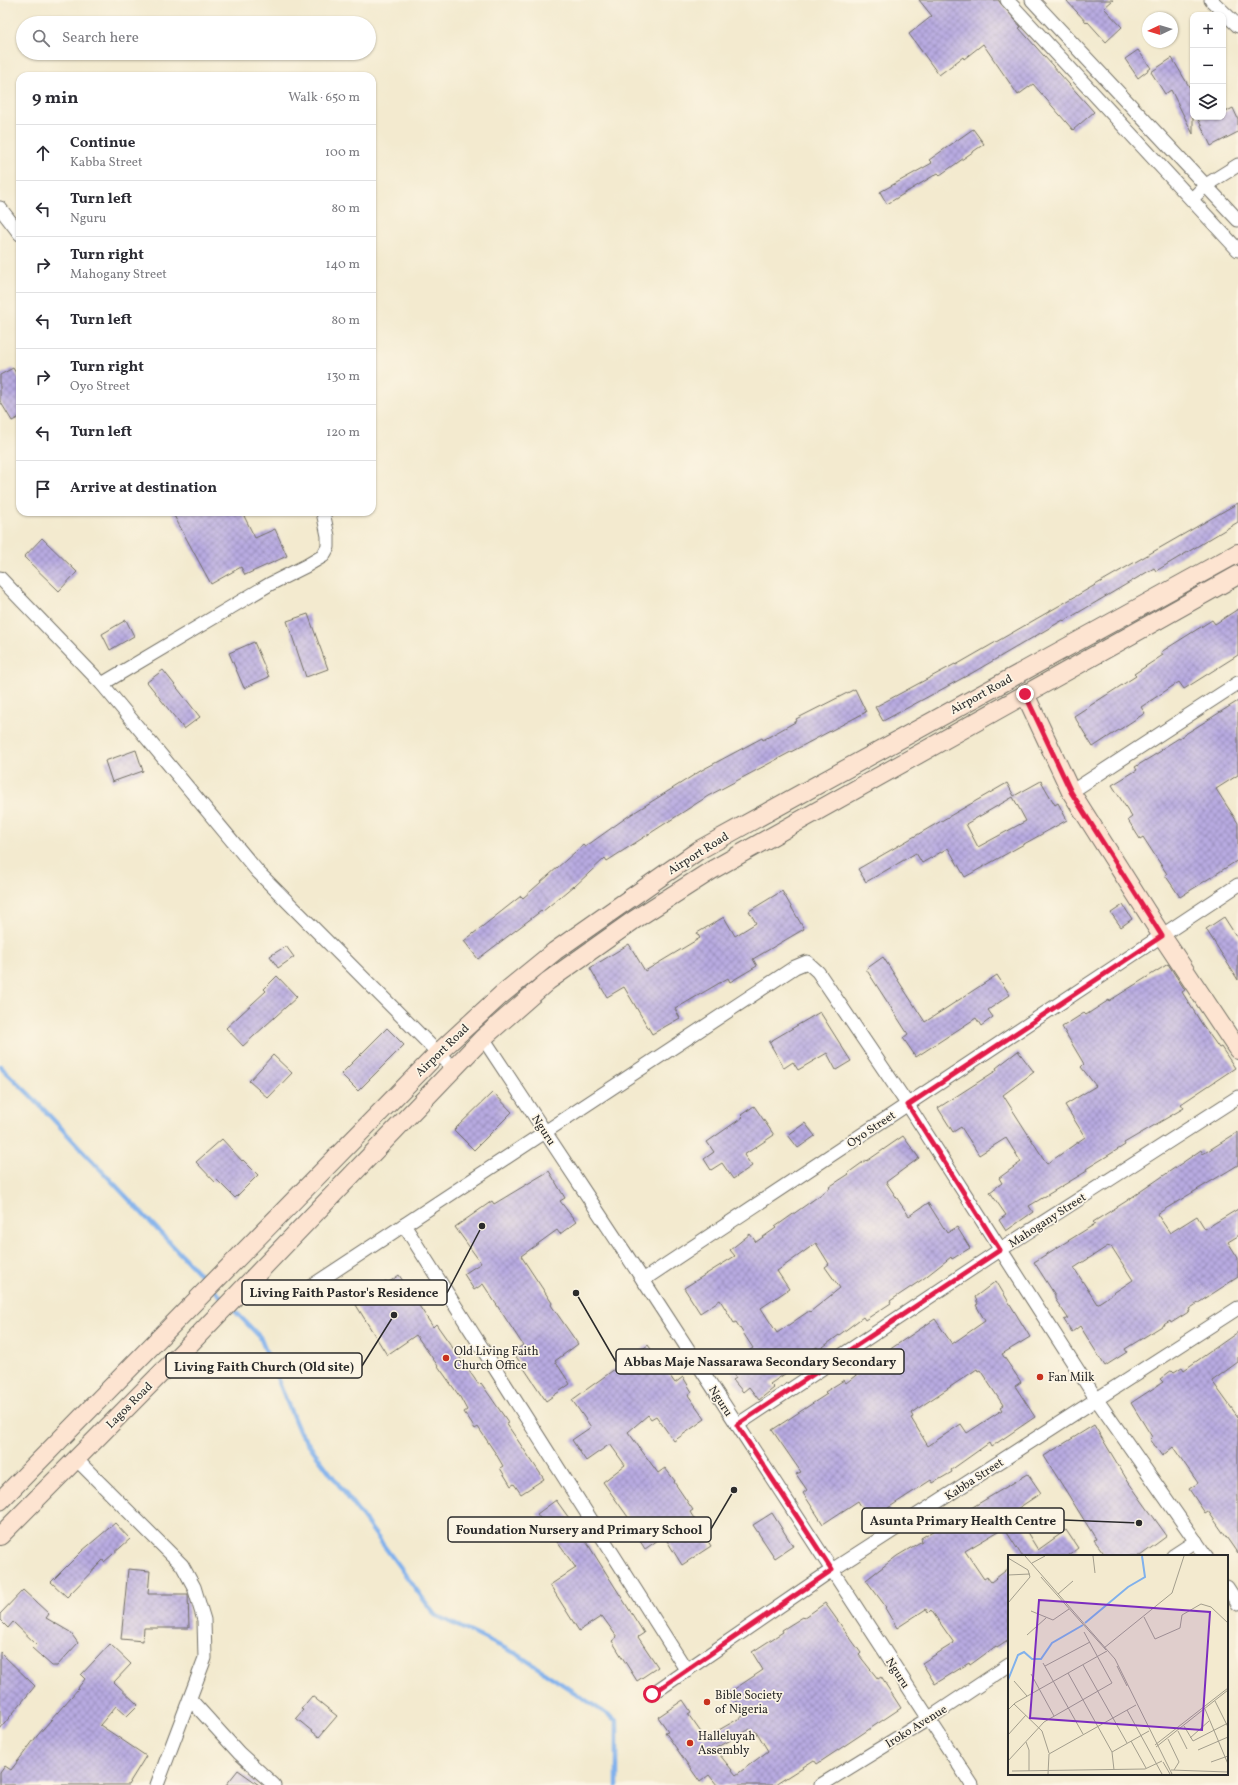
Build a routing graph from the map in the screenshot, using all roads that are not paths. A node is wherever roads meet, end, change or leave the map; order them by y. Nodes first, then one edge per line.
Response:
1 (1007, 0) edge
2 (1032, 0) edge
3 (1211, 0) edge
4 (1238, 26) edge
5 (1238, 165) edge
6 (1206, 185) junction
7 (1192, 199) junction
8 (0, 208) edge
9 (1238, 220) edge
10 (16, 229) edge
11 (1238, 250) edge
12 (323, 516) edge
13 (1238, 553) edge
14 (1238, 575) edge
15 (0, 578) edge
16 (1238, 683) edge
17 (102, 684) junction
18 (1025, 694) junction
19 (1071, 792) junction
20 (1238, 885) edge
21 (1162, 936) junction
22 (483, 1038) junction
23 (1238, 1050) edge
24 (438, 1053) junction
25 (453, 1068) junction
26 (1238, 1097) edge
27 (908, 1105) junction
28 (545, 1132) junction
29 (404, 1225) junction
30 (1000, 1250) junction
31 (237, 1260) joint
32 (258, 1274) joint
33 (643, 1280) junction
34 (307, 1289) dead end
35 (1238, 1308) edge
36 (1097, 1400) junction
37 (737, 1425) junction
38 (76, 1459) junction
39 (0, 1501) edge
40 (0, 1536) edge
41 (1196, 1541) junction
42 (1175, 1555) edge
43 (1205, 1555) edge
44 (832, 1570) junction
45 (1228, 1589) edge
46 (1238, 1604) edge
47 (1008, 1666) edge
48 (687, 1671) junction
49 (652, 1694) dead end
50 (190, 1699) junction
51 (928, 1719) junction
52 (157, 1785) edge
53 (274, 1785) edge
54 (821, 1785) edge
55 (972, 1785) edge

1 - 7 street
2 - 6 street
3 - 4 street
5 - 6 street
6 - 7 street
6 - 9 street
7 - 11 street
8 - 10 street
12 - 17 street
13 - 24 main road, Airport Road
14 - 18 main road, Airport Road
15 - 17 street
16 - 19 street
17 - 24 street
18 - 19 main road
18 - 22 main road, Airport Road
19 - 21 main road
20 - 21 street, Oyo Street
21 - 23 main road
21 - 27 street, Oyo Street
22 - 25 main road, Airport Road
22 - 28 street, Nguru
24 - 25 street
24 - 31 main road, Airport Road
25 - 32 main road, Airport Road
26 - 30 street, Mahogany Street
27 - 28 street
27 - 30 street
27 - 33 street, Oyo Street
28 - 29 street
28 - 33 street, Nguru
29 - 34 street
29 - 48 street
30 - 36 street
30 - 37 street, Mahogany Street
31 - 39 main road, Lagos Road
32 - 38 main road, Lagos Road
33 - 37 street, Nguru
35 - 36 street, Kabba Street
36 - 41 street
36 - 44 street, Kabba Street
37 - 44 street, Nguru
38 - 40 main road, Lagos Road
38 - 50 street
41 - 42 street
41 - 43 street
44 - 48 street, Kabba Street
44 - 51 street, Nguru
45 - 46 street
47 - 51 street, Iroko Avenue
48 - 49 street, Kabba Street
50 - 52 street
50 - 53 street
51 - 54 street, Iroko Avenue
51 - 55 street, Nguru

